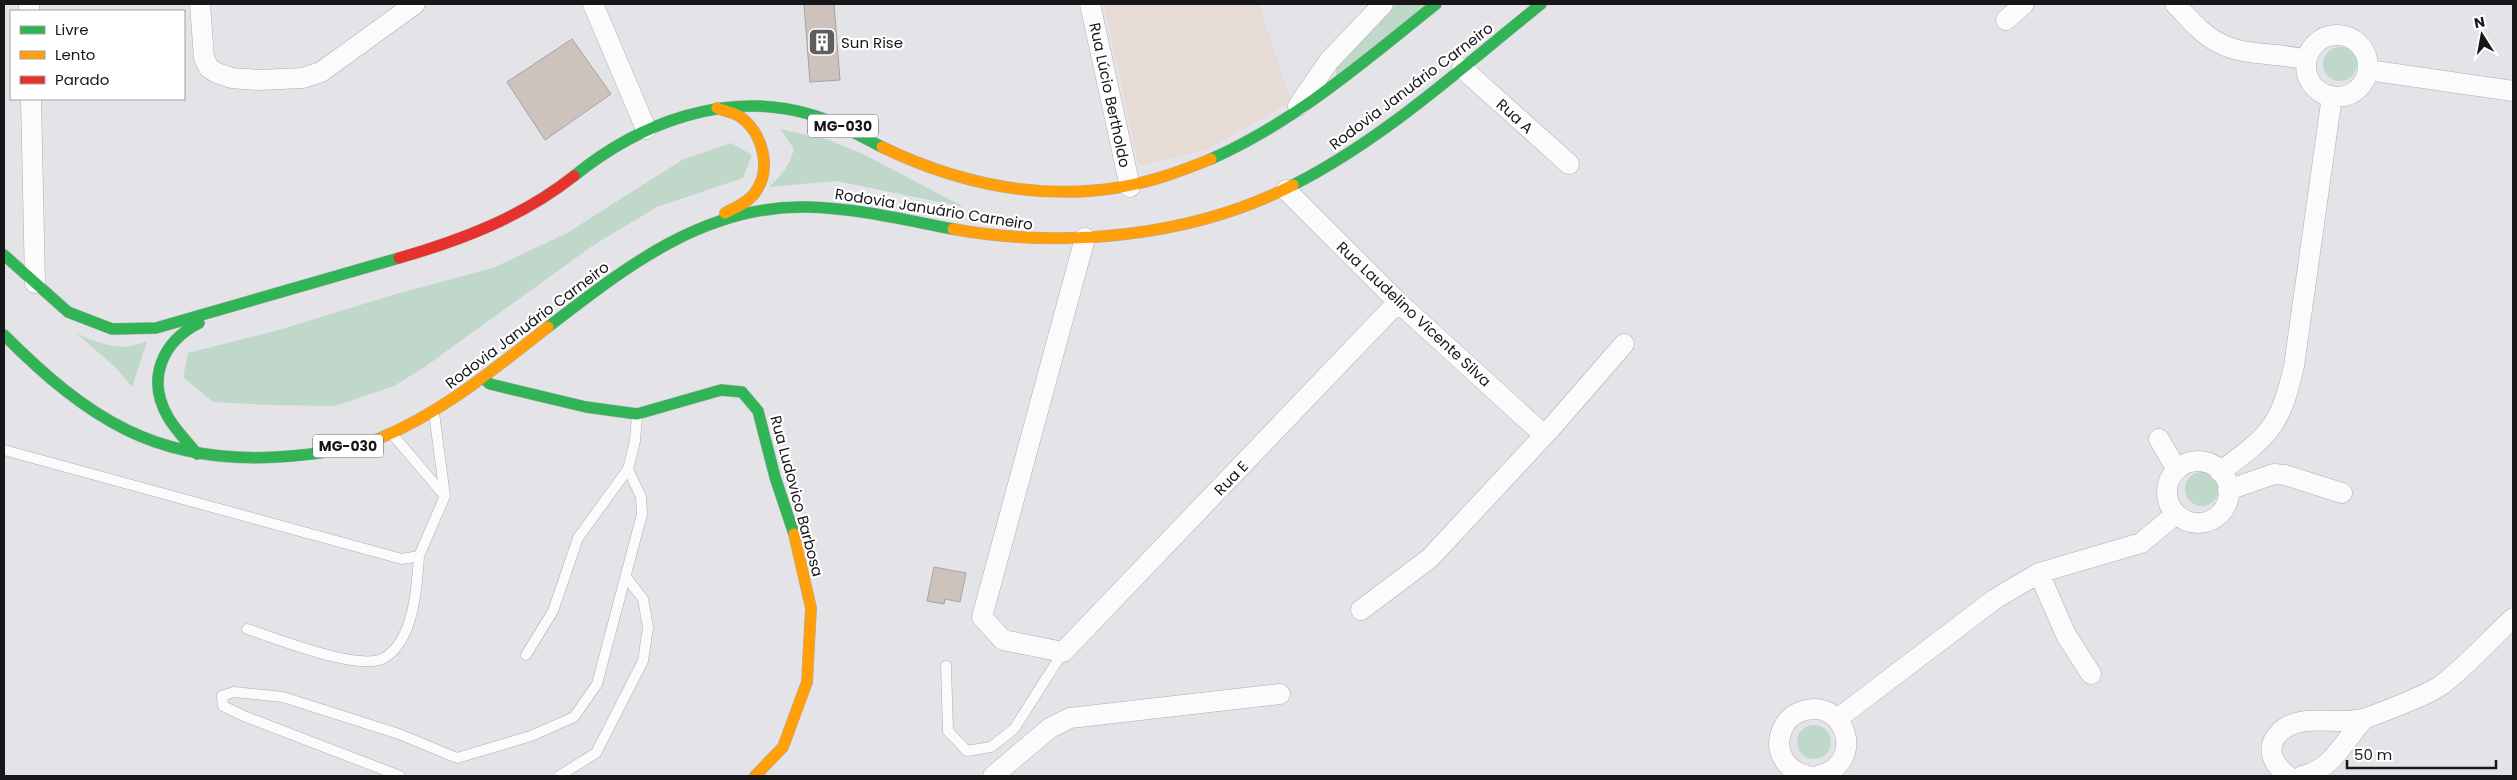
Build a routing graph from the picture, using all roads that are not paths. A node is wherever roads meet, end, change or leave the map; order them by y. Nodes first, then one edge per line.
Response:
1 (200, 4) edge
2 (414, 4) edge
3 (593, 4) edge
4 (1090, 4) edge
5 (1383, 4) edge
6 (1436, 4) edge
7 (1540, 4) edge
8 (2024, 4) edge
9 (2176, 4) edge
10 (2006, 20) dead end
11 (2306, 60) junction
12 (1462, 68) junction
13 (2368, 70) junction
14 (2513, 91) edge
15 (2332, 96) junction
16 (30, 100) edge
17 (717, 108) junction
18 (1295, 112) junction
19 (646, 128) junction
20 (1569, 164) dead end
21 (1130, 187) junction
22 (1286, 190) junction
23 (713, 221) junction
24 (1085, 238) junction
25 (4, 255) edge
26 (34, 283) junction
27 (1398, 302) junction
28 (230, 308) junction
29 (4, 335) edge
30 (1624, 344) dead end
31 (483, 378) junction
32 (434, 412) junction
33 (637, 414) junction
34 (393, 435) junction
35 (1544, 435) junction
36 (2158, 439) dead end
37 (4, 450) edge
38 (197, 454) junction
39 (628, 469) junction
40 (2177, 470) junction
41 (2220, 472) junction
42 (2228, 490) junction
43 (2342, 493) dead end
44 (445, 496) junction
45 (2176, 514) junction
46 (419, 556) junction
47 (2039, 573) junction
48 (626, 577) junction
49 (1361, 610) dead end
50 (2513, 618) edge
51 (247, 629) dead end
52 (1063, 652) junction
53 (526, 655) dead end
54 (946, 666) dead end
55 (2091, 674) dead end
56 (1280, 694) dead end
57 (1837, 719) junction
58 (2364, 719) junction
59 (1785, 771) edge
60 (1841, 772) edge
61 (400, 776) edge
62 (559, 776) edge
63 (755, 776) edge
64 (993, 776) edge
65 (1808, 776) edge
66 (1818, 776) edge
67 (2288, 776) edge
68 (2302, 776) edge

1 - 2 street
3 - 19 street
4 - 21 street, Rua Lúcio Bertholdo
5 - 18 street
6 - 18 main road, Rodovia Januário Carneiro / MG-030
7 - 12 main road, Rodovia Januário Carneiro / MG-030
8 - 10 street
9 - 11 street
11 - 13 street
11 - 15 street
12 - 20 street, Rua A
12 - 22 main road, Rodovia Januário Carneiro / MG-030
13 - 14 street
13 - 15 street
15 - 41 street
16 - 26 street
17 - 19 main road, Rodovia Januário Carneiro / MG-030
17 - 21 main road, Rodovia Januário Carneiro / MG-030
17 - 23 main road
18 - 21 main road, Rodovia Januário Carneiro / MG-030
19 - 28 main road, Rodovia Januário Carneiro / MG-030
22 - 24 main road, Rodovia Januário Carneiro / MG-030
22 - 27 street, Rua Laudelino Vicente Silva
23 - 24 main road, Rodovia Januário Carneiro / MG-030
23 - 31 main road, Rodovia Januário Carneiro / MG-030
24 - 52 street
25 - 26 main road, Rodovia Januário Carneiro / MG-030
26 - 28 main road, Rodovia Januário Carneiro / MG-030
27 - 35 street, Rua Laudelino Vicente Silva
27 - 52 street, Rua E
28 - 38 main road
29 - 38 main road, Rodovia Januário Carneiro / MG-030
30 - 35 street
31 - 32 main road, Rodovia Januário Carneiro / MG-030
31 - 33 main road, Rua Ludovico Barbosa
32 - 34 main road, Rodovia Januário Carneiro / MG-030
32 - 44 lane
33 - 39 lane
33 - 63 main road, Rua Ludovico Barbosa
34 - 38 main road, Rodovia Januário Carneiro / MG-030
34 - 44 lane
35 - 49 street
36 - 40 street
37 - 46 lane
39 - 48 lane
39 - 53 lane
40 - 41 street
40 - 45 street
41 - 42 street
42 - 43 street
42 - 45 street
44 - 46 lane
45 - 47 street
46 - 51 lane
47 - 55 street
47 - 57 street
48 - 61 lane
48 - 62 lane
50 - 58 street
52 - 54 lane
56 - 64 street
57 - 59 street
57 - 60 street
58 - 67 street
58 - 68 street
59 - 65 street
60 - 66 street

